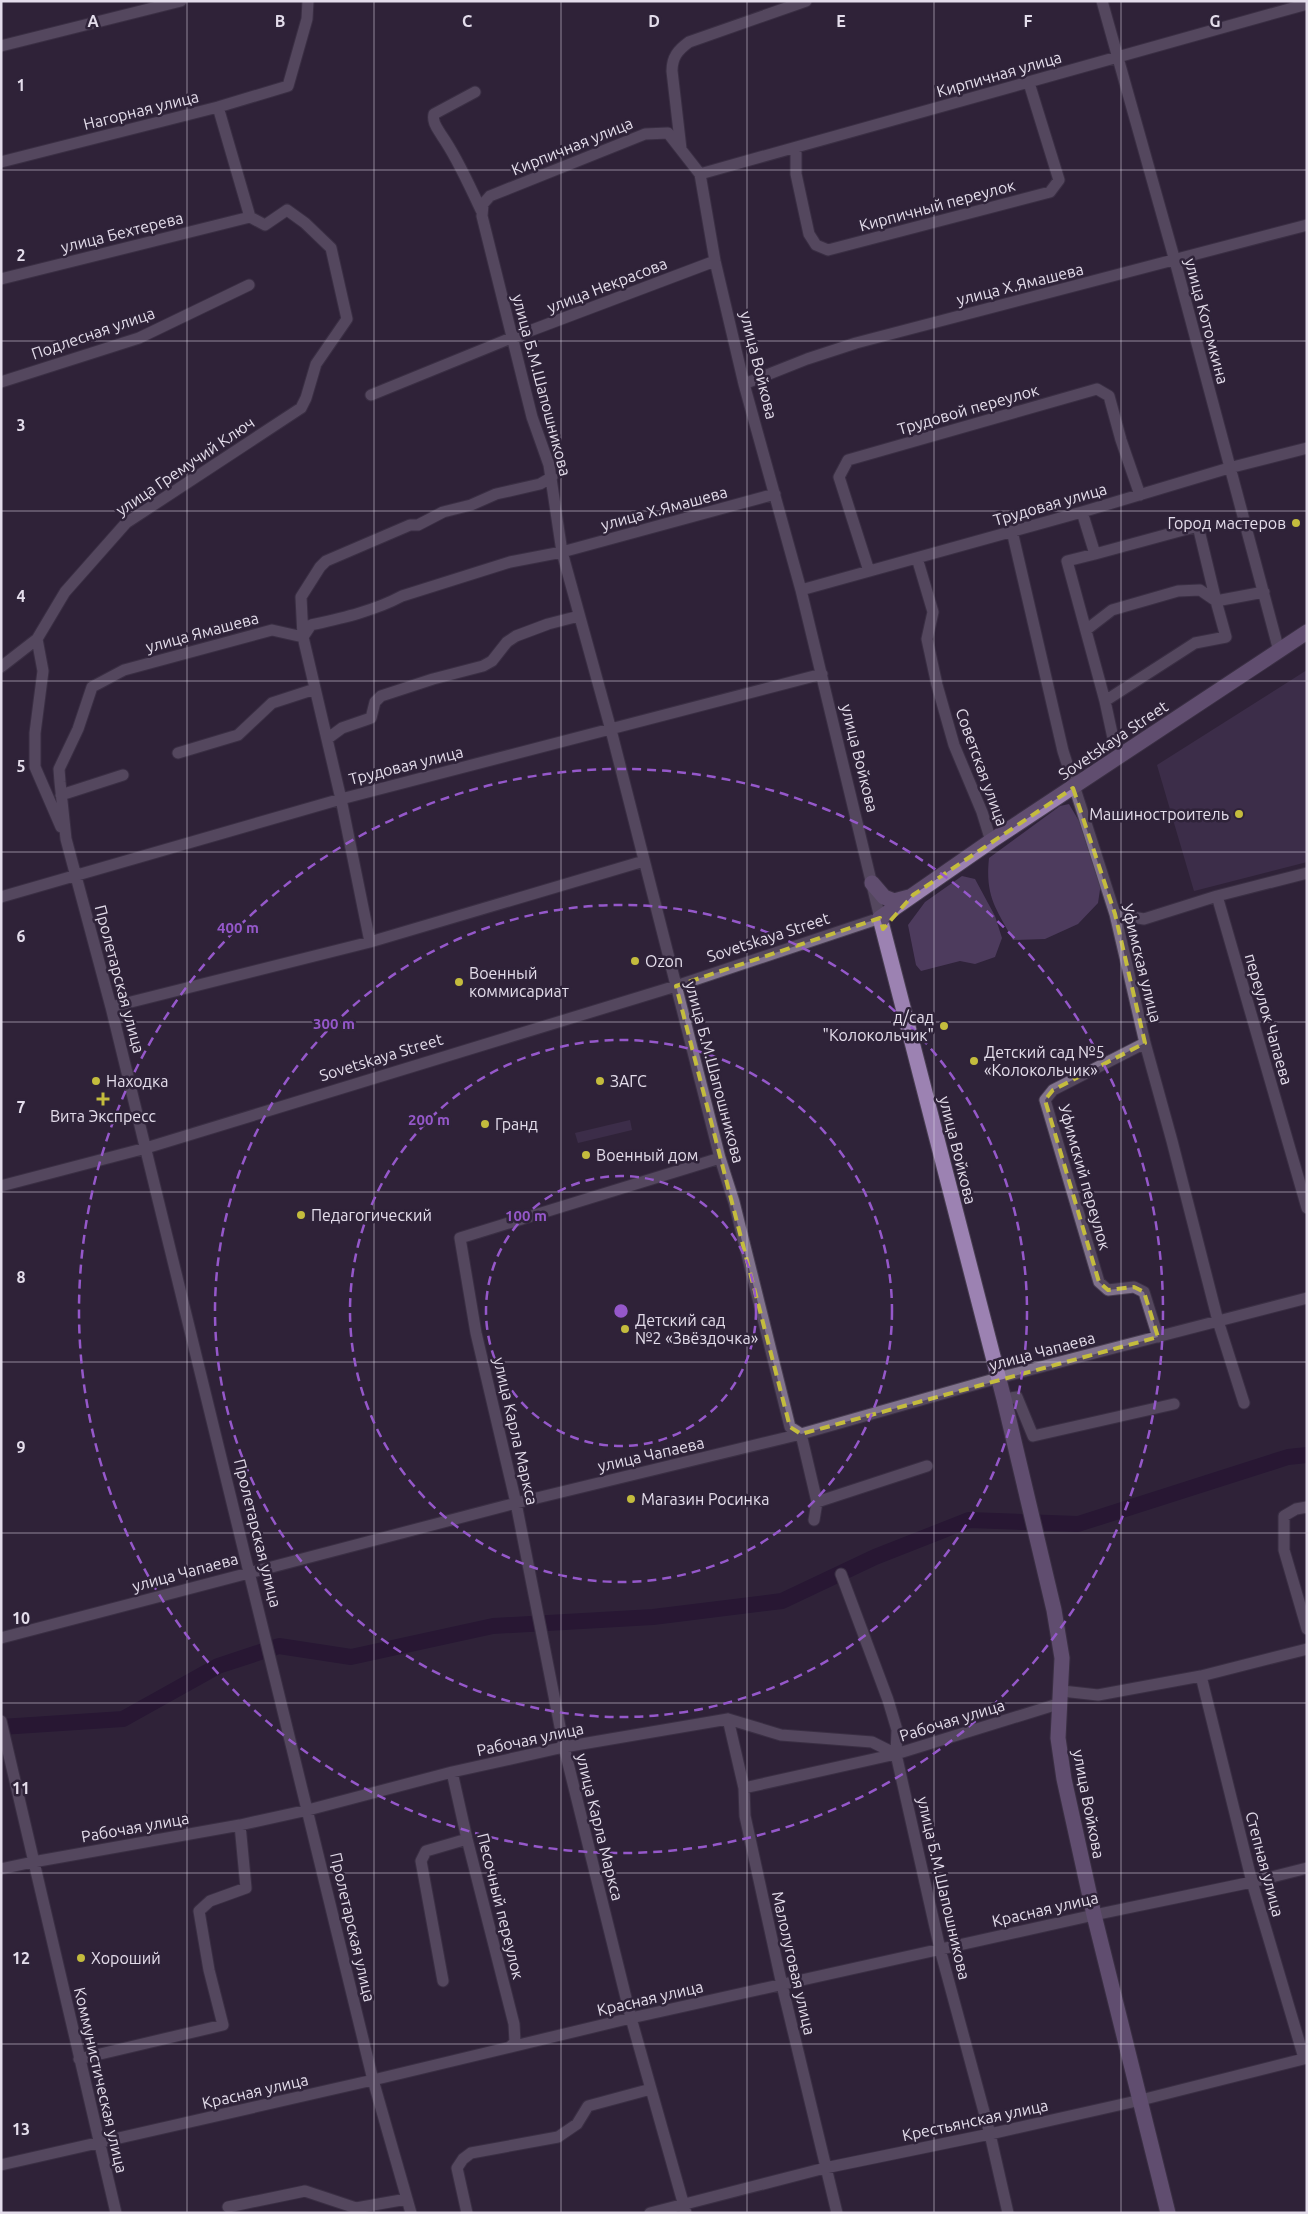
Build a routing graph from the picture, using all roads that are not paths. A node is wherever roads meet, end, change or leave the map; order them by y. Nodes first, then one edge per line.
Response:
1 (181, 1) edge
2 (308, 1) edge
3 (806, 1) edge
4 (1102, 1) edge
5 (1307, 4) edge
6 (1, 46) edge
7 (1117, 57) junction
8 (1029, 83) junction
9 (475, 92) dead end
10 (218, 107) junction
11 (668, 133) joint
12 (796, 148) junction
13 (682, 150) junction
14 (1, 162) edge
15 (700, 174) junction
16 (481, 210) junction
17 (250, 217) junction
18 (1307, 225) edge
19 (715, 260) junction
20 (1175, 261) junction
21 (1, 278) edge
22 (248, 285) dead end
23 (511, 338) junction
24 (1, 382) edge
25 (744, 384) junction
26 (371, 395) dead end
27 (1307, 448) edge
28 (1228, 468) junction
29 (552, 477) junction
30 (775, 494) junction
31 (1140, 495) junction
32 (1082, 512) junction
33 (1012, 531) junction
34 (562, 552) junction
35 (1095, 554) junction
36 (917, 558) junction
37 (869, 571) junction
38 (801, 590) junction
39 (1264, 592) junction
40 (1216, 601) junction
41 (579, 616) junction
42 (1086, 630) junction
43 (1307, 632) edge
44 (303, 637) junction
45 (37, 638) junction
46 (1278, 651) junction
47 (1, 667) edge
48 (822, 674) junction
49 (315, 689) junction
50 (1105, 700) junction
51 (611, 730) junction
52 (1113, 738) dead end
53 (327, 739) junction
54 (178, 753) dead end
55 (123, 775) dead end
56 (1073, 788) junction
57 (61, 795) junction
58 (340, 798) junction
59 (66, 839) junction
60 (991, 841) junction
61 (644, 861) junction
62 (1307, 873) edge
63 (76, 875) junction
64 (872, 883) junction
65 (913, 895) junction
66 (1218, 896) junction
67 (1, 897) edge
68 (1115, 914) junction
69 (880, 918) junction
70 (370, 942) junction
71 (890, 955) junction
72 (676, 986) junction
73 (111, 1007) junction
74 (1145, 1043) junction
75 (146, 1148) junction
76 (720, 1158) junction
77 (1, 1186) edge
78 (1307, 1208) edge
79 (1307, 1298) edge
80 (1218, 1321) junction
81 (1158, 1337) junction
82 (998, 1378) junction
83 (1004, 1399) junction
84 (1244, 1403) dead end
85 (1174, 1404) dead end
86 (801, 1434) junction
87 (927, 1466) dead end
88 (817, 1502) junction
89 (516, 1503) junction
90 (1307, 1507) edge
91 (814, 1520) dead end
92 (250, 1571) junction
93 (841, 1574) dead end
94 (1307, 1629) edge
95 (1, 1638) edge
96 (1307, 1649) edge
97 (1201, 1676) junction
98 (1061, 1697) junction
99 (728, 1719) junction
100 (1, 1721) edge
101 (564, 1747) junction
102 (896, 1754) junction
103 (452, 1772) junction
104 (744, 1788) junction
105 (308, 1810) junction
106 (240, 1825) junction
107 (467, 1840) junction
108 (33, 1862) junction
109 (1307, 1868) edge
110 (1, 1869) edge
111 (1252, 1882) junction
112 (1094, 1915) junction
113 (940, 1949) junction
114 (443, 1981) dead end
115 (782, 1985) junction
116 (631, 2018) junction
117 (510, 2047) junction
118 (1305, 2058) edge
119 (79, 2059) junction
120 (373, 2080) junction
121 (651, 2089) junction
122 (1141, 2100) junction
123 (990, 2134) junction
124 (99, 2144) junction
125 (1, 2165) edge
126 (825, 2168) junction
127 (407, 2199) junction
128 (228, 2207) dead end
129 (685, 2209) edge
130 (116, 2213) edge
131 (410, 2213) edge
132 (466, 2213) edge
133 (650, 2213) edge
134 (837, 2213) edge
135 (1008, 2213) edge
136 (1168, 2213) edge

1 - 6 street
2 - 10 street, Нагорная улица
3 - 13 street
4 - 7 street, улица Котомкина
5 - 7 street, Кирпичная улица
7 - 8 street, Кирпичная улица
7 - 20 street, улица Котомкина
8 - 12 street, Кирпичная улица
8 - 12 street, Кирпичный переулок
9 - 16 street, улица Б.М.Шапошникова
10 - 14 street, Нагорная улица
10 - 17 street
11 - 13 street, улица Войкова
11 - 16 street, Кирпичная улица
12 - 15 street, Кирпичная улица
13 - 15 street, улица Войкова
15 - 19 street, улица Войкова
16 - 23 street, улица Б.М.Шапошникова
17 - 21 street, улица Бехтерева
17 - 45 street, улица Гремучий Ключ
18 - 20 street, улица Х.Ямашева
19 - 23 street, улица Некрасова
19 - 25 street, улица Войкова
20 - 25 street, улица Х.Ямашева
20 - 28 street, улица Котомкина
22 - 24 street, Подлесная улица
23 - 26 street, улица Некрасова
23 - 29 street, улица Б.М.Шапошникова
25 - 30 street, улица Войкова
27 - 28 street, Трудовая улица
28 - 31 street, Трудовая улица
28 - 39 street, улица Котомкина
29 - 34 street, улица Б.М.Шапошникова
29 - 44 street
30 - 34 street, улица Х.Ямашева
30 - 38 street, улица Войкова
31 - 32 street, Трудовая улица
31 - 37 street, Трудовой переулок
32 - 33 street, Трудовая улица
32 - 35 street
33 - 36 street, Трудовая улица
33 - 56 street, Уфимская улица
34 - 41 street, улица Б.М.Шапошникова
34 - 44 street
35 - 40 street
35 - 42 street
36 - 37 street, Трудовая улица
36 - 60 street, Советская улица
37 - 38 street, Трудовая улица
38 - 48 street, улица Войкова
39 - 40 street
39 - 46 street, улица Котомкина
40 - 42 street
40 - 50 street
41 - 51 street, улица Б.М.Шапошникова
41 - 53 street
42 - 50 street
43 - 46 main road, Sovetskaya Street
44 - 49 street
44 - 57 street, улица Ямашева
45 - 47 street
45 - 59 street
46 - 56 main road, Sovetskaya Street
48 - 51 street, Трудовая улица
48 - 64 street, улица Войкова
49 - 53 street
49 - 54 street
50 - 52 street
51 - 58 street, Трудовая улица
51 - 61 street, улица Б.М.Шапошникова
53 - 58 street
55 - 57 street
56 - 60 main road, Sovetskaya Street
56 - 68 street, Уфимская улица
57 - 59 street, улица Ямашева
58 - 63 street, Трудовая улица
58 - 70 street
59 - 63 street, улица Ямашева
60 - 65 main road, Sovetskaya Street
61 - 70 street
61 - 72 street, улица Б.М.Шапошникова
62 - 66 street
63 - 67 street, Трудовая улица
63 - 73 street, Пролетарская улица
64 - 65 main road
64 - 69 street, улица Войкова
65 - 69 main road, Sovetskaya Street
65 - 71 main road
66 - 68 street
66 - 78 street, переулок Чапаева
68 - 74 street, Уфимская улица
69 - 71 main road, улица Войкова
69 - 72 street, Sovetskaya Street
70 - 73 street
71 - 82 main road, улица Войкова
72 - 75 street, Sovetskaya Street
72 - 76 street, улица Б.М.Шапошникова
73 - 75 street, Пролетарская улица
74 - 80 street, Уфимская улица
74 - 81 street, Уфимский переулок
75 - 77 street, Sovetskaya Street
75 - 92 street, Пролетарская улица
76 - 86 street, улица Б.М.Шапошникова
76 - 89 street, улица Карла Маркса
79 - 80 street, улица Чапаева
80 - 81 street, улица Чапаева
80 - 84 street, Уфимская улица
81 - 82 street, улица Чапаева
82 - 83 main road, улица Войкова
82 - 86 street, улица Чапаева
83 - 85 street
83 - 98 main road, улица Войкова
86 - 88 street, улица Б.М.Шапошникова
86 - 89 street, улица Чапаева
87 - 88 street
88 - 91 street, улица Б.М.Шапошникова
89 - 92 street, улица Чапаева
89 - 101 street, улица Карла Маркса
90 - 94 street
92 - 95 street, улица Чапаева
92 - 105 street, Пролетарская улица
93 - 102 street, улица Б.М.Шапошникова
96 - 97 street, Рабочая улица
97 - 98 street, Рабочая улица
97 - 111 street, Степная улица
98 - 102 street, Рабочая улица
98 - 112 main road, улица Войкова
99 - 101 street, Рабочая улица
99 - 102 street, Рабочая улица
99 - 104 street, Малолуговая улица
100 - 108 street, Коммунистическая улица
101 - 103 street, Рабочая улица
101 - 116 street, улица Карла Маркса
102 - 104 street
102 - 113 street, улица Б.М.Шапошникова
103 - 105 street, Рабочая улица
103 - 107 street, Песочный переулок
104 - 115 street, Малолуговая улица
105 - 106 street, Рабочая улица
105 - 120 street, Пролетарская улица
106 - 108 street, Рабочая улица
106 - 119 street
107 - 114 street
107 - 117 street, Песочный переулок
108 - 110 street, Рабочая улица
108 - 119 street, Коммунистическая улица
109 - 111 street, Красная улица
111 - 112 street, Красная улица
111 - 118 street, Степная улица
112 - 113 street, Красная улица
112 - 122 main road, улица Войкова
113 - 115 street, Красная улица
113 - 123 street, улица Б.М.Шапошникова
115 - 116 street, Красная улица
115 - 126 street, Малолуговая улица
116 - 117 street, Красная улица
116 - 121 street, улица Карла Маркса
117 - 120 street, Красная улица
118 - 122 street, Крестьянская улица
119 - 124 street, Коммунистическая улица
120 - 124 street, Красная улица
120 - 127 street, Пролетарская улица
121 - 129 street, улица Карла Маркса
121 - 132 street
122 - 123 street, Крестьянская улица
122 - 136 main road, улица Войкова
123 - 126 street, Крестьянская улица
123 - 135 street, улица Б.М.Шапошникова
124 - 125 street, Красная улица
124 - 130 street, Коммунистическая улица
126 - 129 street, Крестьянская улица
126 - 134 street, Малолуговая улица
127 - 128 street
127 - 131 street, Пролетарская улица
129 - 133 street, Крестьянская улица

